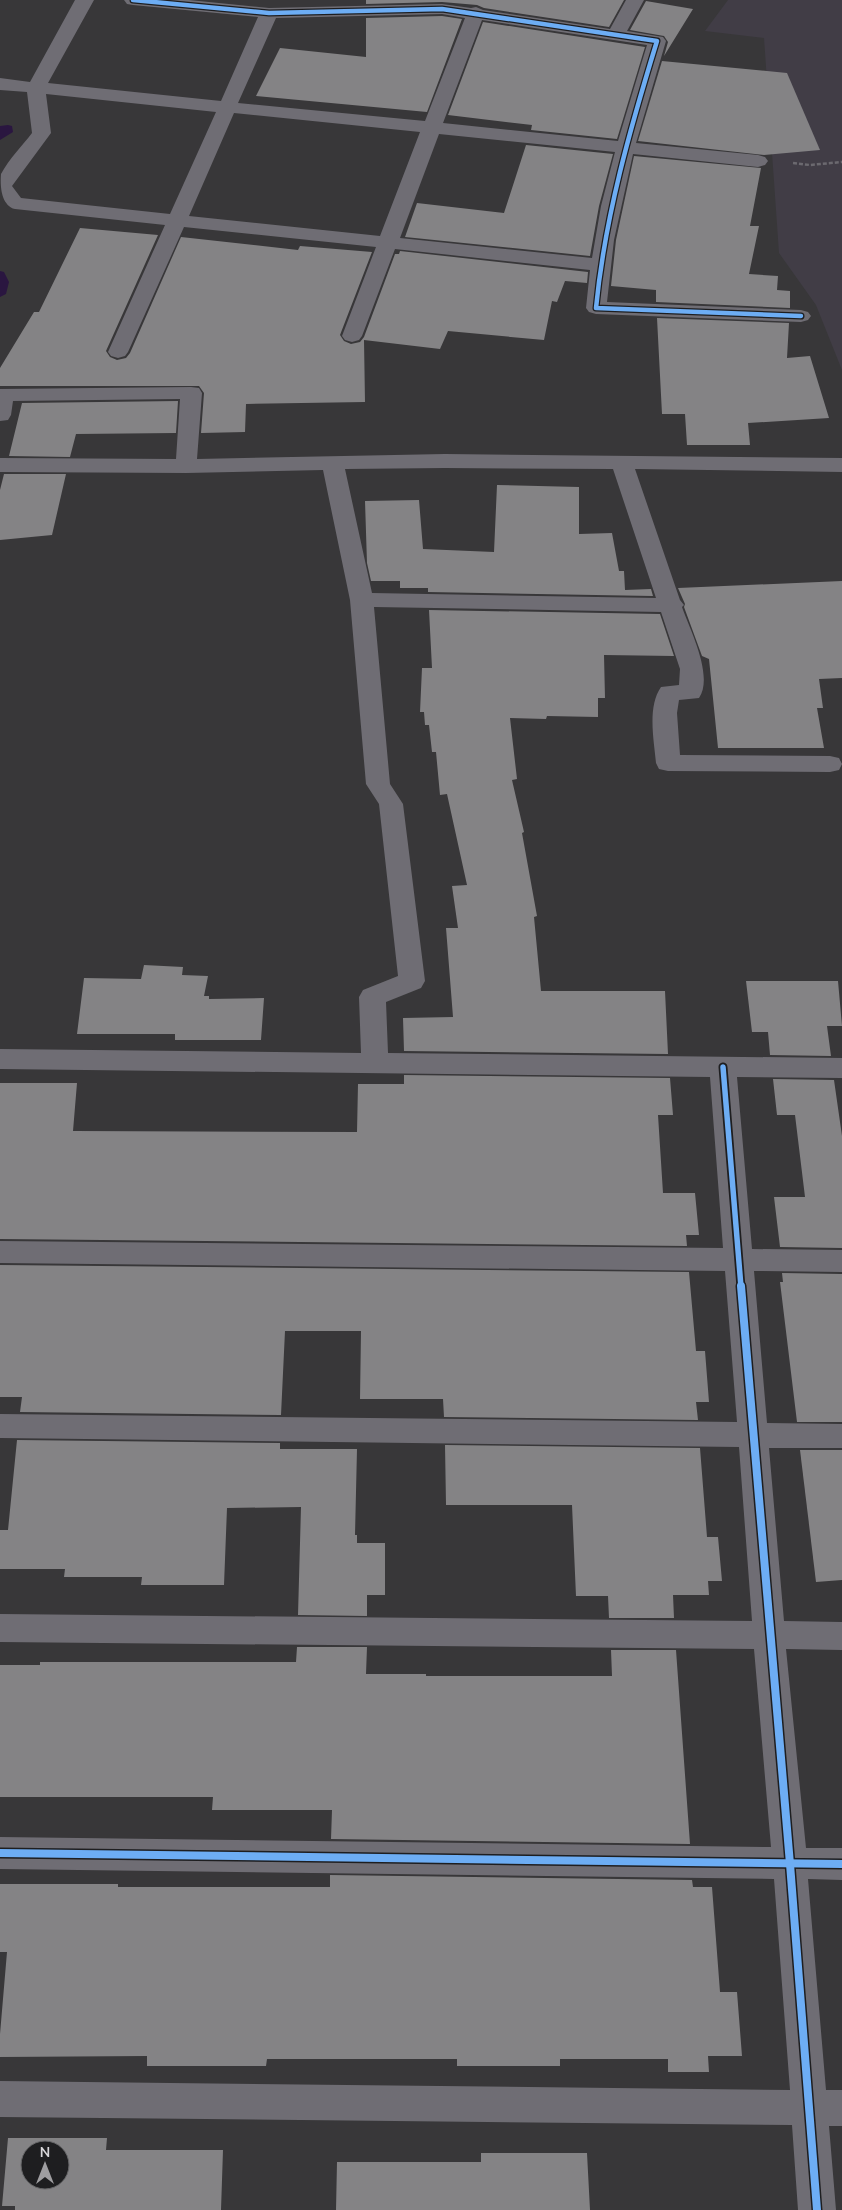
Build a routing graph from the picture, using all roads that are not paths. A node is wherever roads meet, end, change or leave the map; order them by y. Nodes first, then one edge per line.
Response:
1 (86, 0) edge
2 (132, 0) edge
3 (635, 0) edge
4 (269, 12) junction
5 (476, 12) junction
6 (616, 34) junction
7 (0, 84) edge
8 (36, 88) junction
9 (229, 107) junction
10 (432, 127) junction
11 (625, 146) junction
12 (758, 161) road end
13 (178, 220) junction
14 (388, 242) junction
15 (599, 265) junction
16 (801, 316) dead end
17 (352, 336) dead end
18 (118, 352) dead end
19 (0, 415) edge
20 (334, 464) junction
21 (622, 464) junction
22 (0, 465) edge
23 (842, 465) edge
24 (186, 466) junction
25 (362, 600) junction
26 (672, 605) junction
27 (830, 764) dead end
28 (0, 1059) edge
29 (375, 1063) junction
30 (723, 1067) junction
31 (842, 1068) edge
32 (0, 1252) edge
33 (740, 1261) junction
34 (842, 1261) edge
35 (0, 1426) edge
36 (754, 1435) junction
37 (842, 1436) edge
38 (0, 1628) edge
39 (769, 1635) junction
40 (842, 1636) edge
41 (0, 1853) edge
42 (790, 1864) junction
43 (842, 1864) edge
44 (0, 2099) edge
45 (825, 2108) edge
46 (817, 2210) edge

1 - 8 street
2 - 4 street
3 - 6 street
4 - 5 street
4 - 9 street
5 - 6 street
5 - 10 street
6 - 11 street
7 - 8 street
8 - 9 street
8 - 13 street
9 - 10 street
9 - 13 street
10 - 11 street
10 - 14 street
11 - 12 street
11 - 15 street
13 - 14 street
13 - 18 street
14 - 15 street
14 - 17 street
15 - 16 street
19 - 24 street
20 - 21 street
20 - 24 street
20 - 25 street
21 - 23 street
21 - 26 street
22 - 24 street
25 - 26 street
25 - 29 street
26 - 27 street
28 - 29 street
29 - 30 street
30 - 31 street
30 - 33 street
32 - 33 street
33 - 34 street
33 - 36 street
35 - 36 street
36 - 37 street
36 - 39 street
38 - 39 street
39 - 40 street
39 - 42 street
41 - 42 street
42 - 43 street
42 - 45 street
44 - 45 street
45 - 46 street

